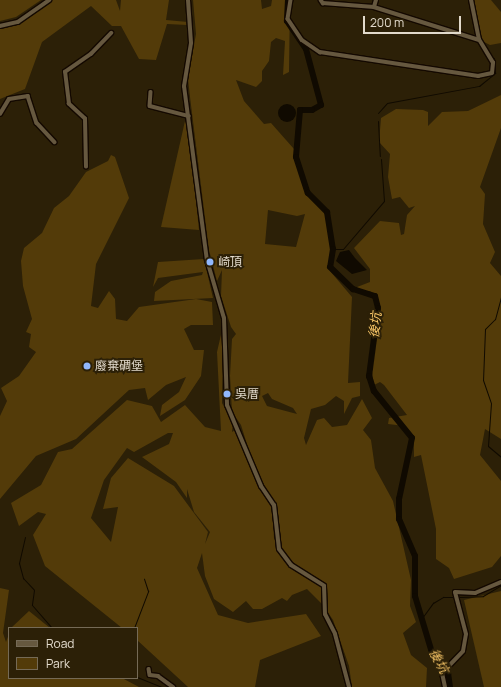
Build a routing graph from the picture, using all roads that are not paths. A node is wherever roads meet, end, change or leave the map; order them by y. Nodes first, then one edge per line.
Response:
1 (49, 0) edge
2 (188, 0) edge
3 (291, 0) edge
4 (321, 0) edge
5 (376, 0) edge
6 (470, 0) edge
7 (374, 7) junction
8 (0, 26) edge
9 (111, 33) dead end
10 (479, 40) junction
11 (151, 92) dead end
12 (0, 114) edge
13 (189, 116) junction
14 (55, 142) dead end
15 (86, 167) dead end
16 (501, 582) edge
17 (149, 669) dead end
18 (173, 687) edge
19 (349, 687) edge
20 (445, 687) edge

1 - 8 street
2 - 13 street
3 - 10 street
4 - 7 street
5 - 7 street
6 - 10 street
7 - 10 street
9 - 15 street
11 - 13 street
12 - 14 street
13 - 19 street
16 - 20 street
17 - 18 street

